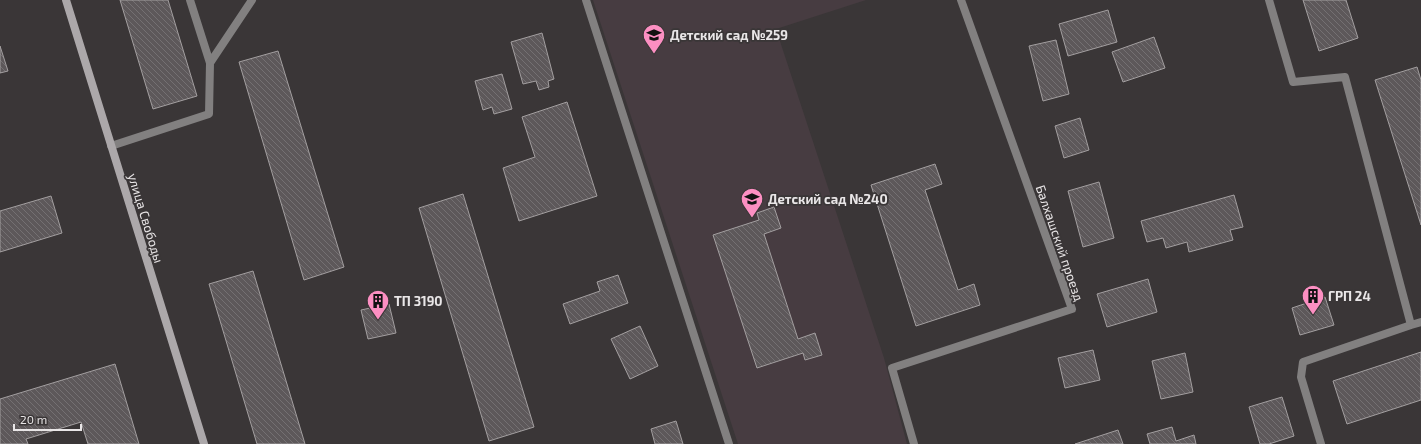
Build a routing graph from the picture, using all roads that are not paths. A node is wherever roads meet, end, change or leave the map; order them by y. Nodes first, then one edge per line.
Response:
1 (66, 0) edge
2 (190, 0) edge
3 (252, 0) edge
4 (586, 0) edge
5 (961, 0) edge
6 (1269, 0) edge
7 (210, 64) junction
8 (111, 146) junction
9 (1421, 322) edge
10 (1411, 325) junction
11 (204, 444) edge
12 (729, 444) edge
13 (914, 444) edge
14 (1321, 444) edge

1 - 8 main road, улица Свободы
2 - 7 street
3 - 7 street
4 - 12 street
5 - 13 street, Балхашский проезд
6 - 10 street
7 - 8 street
8 - 11 main road, улица Свободы
9 - 10 street
10 - 14 street

